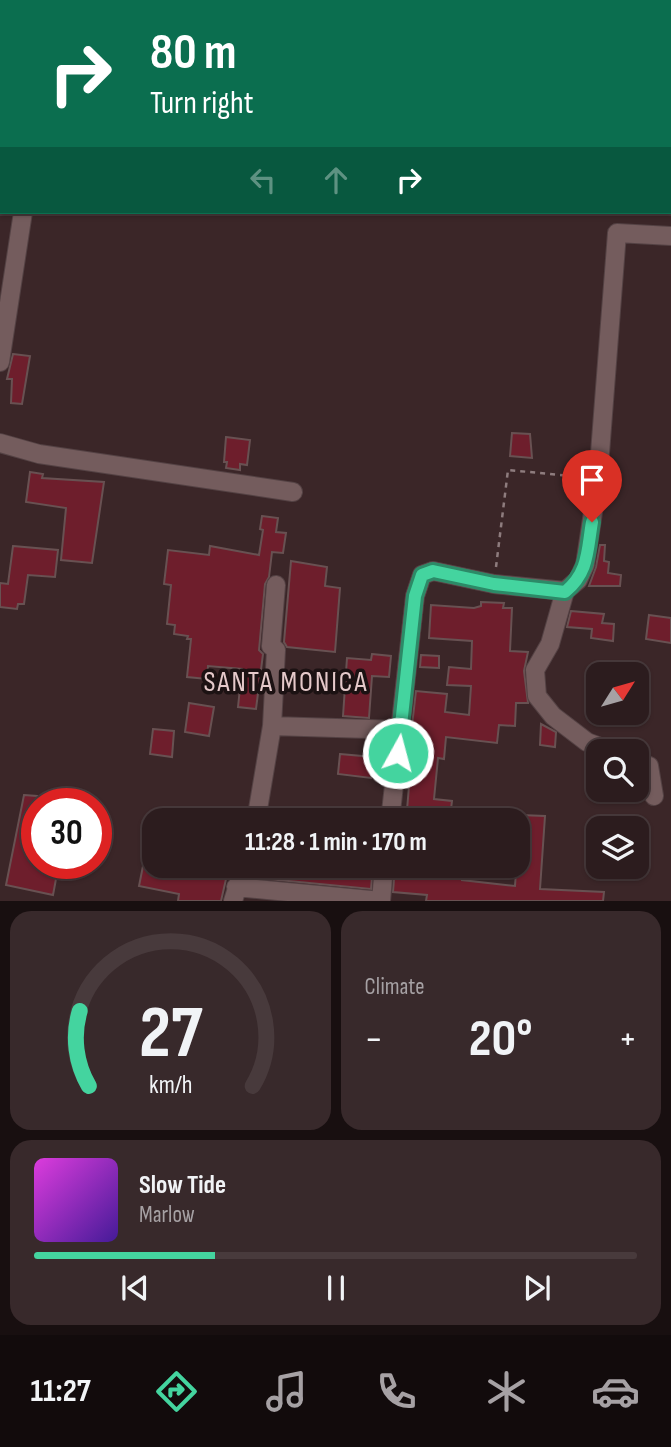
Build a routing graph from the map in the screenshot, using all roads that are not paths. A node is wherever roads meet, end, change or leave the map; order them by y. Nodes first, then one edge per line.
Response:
1 (23, 214) edge
2 (671, 236) edge
3 (1, 352) edge
4 (0, 443) edge
5 (293, 492) dead end
6 (276, 585) dead end
7 (565, 592) junction
8 (272, 726) junction
9 (401, 730) junction
10 (586, 741) edge
11 (649, 766) edge
12 (654, 796) dead end
13 (258, 808) edge
14 (392, 808) edge
15 (383, 878) edge
16 (235, 894) edge
17 (381, 901) edge

1 - 3 street
2 - 7 street
4 - 5 street
6 - 8 street
7 - 9 street
7 - 10 street
8 - 9 street
8 - 13 street
9 - 14 street
11 - 12 street
15 - 17 street
16 - 17 street

